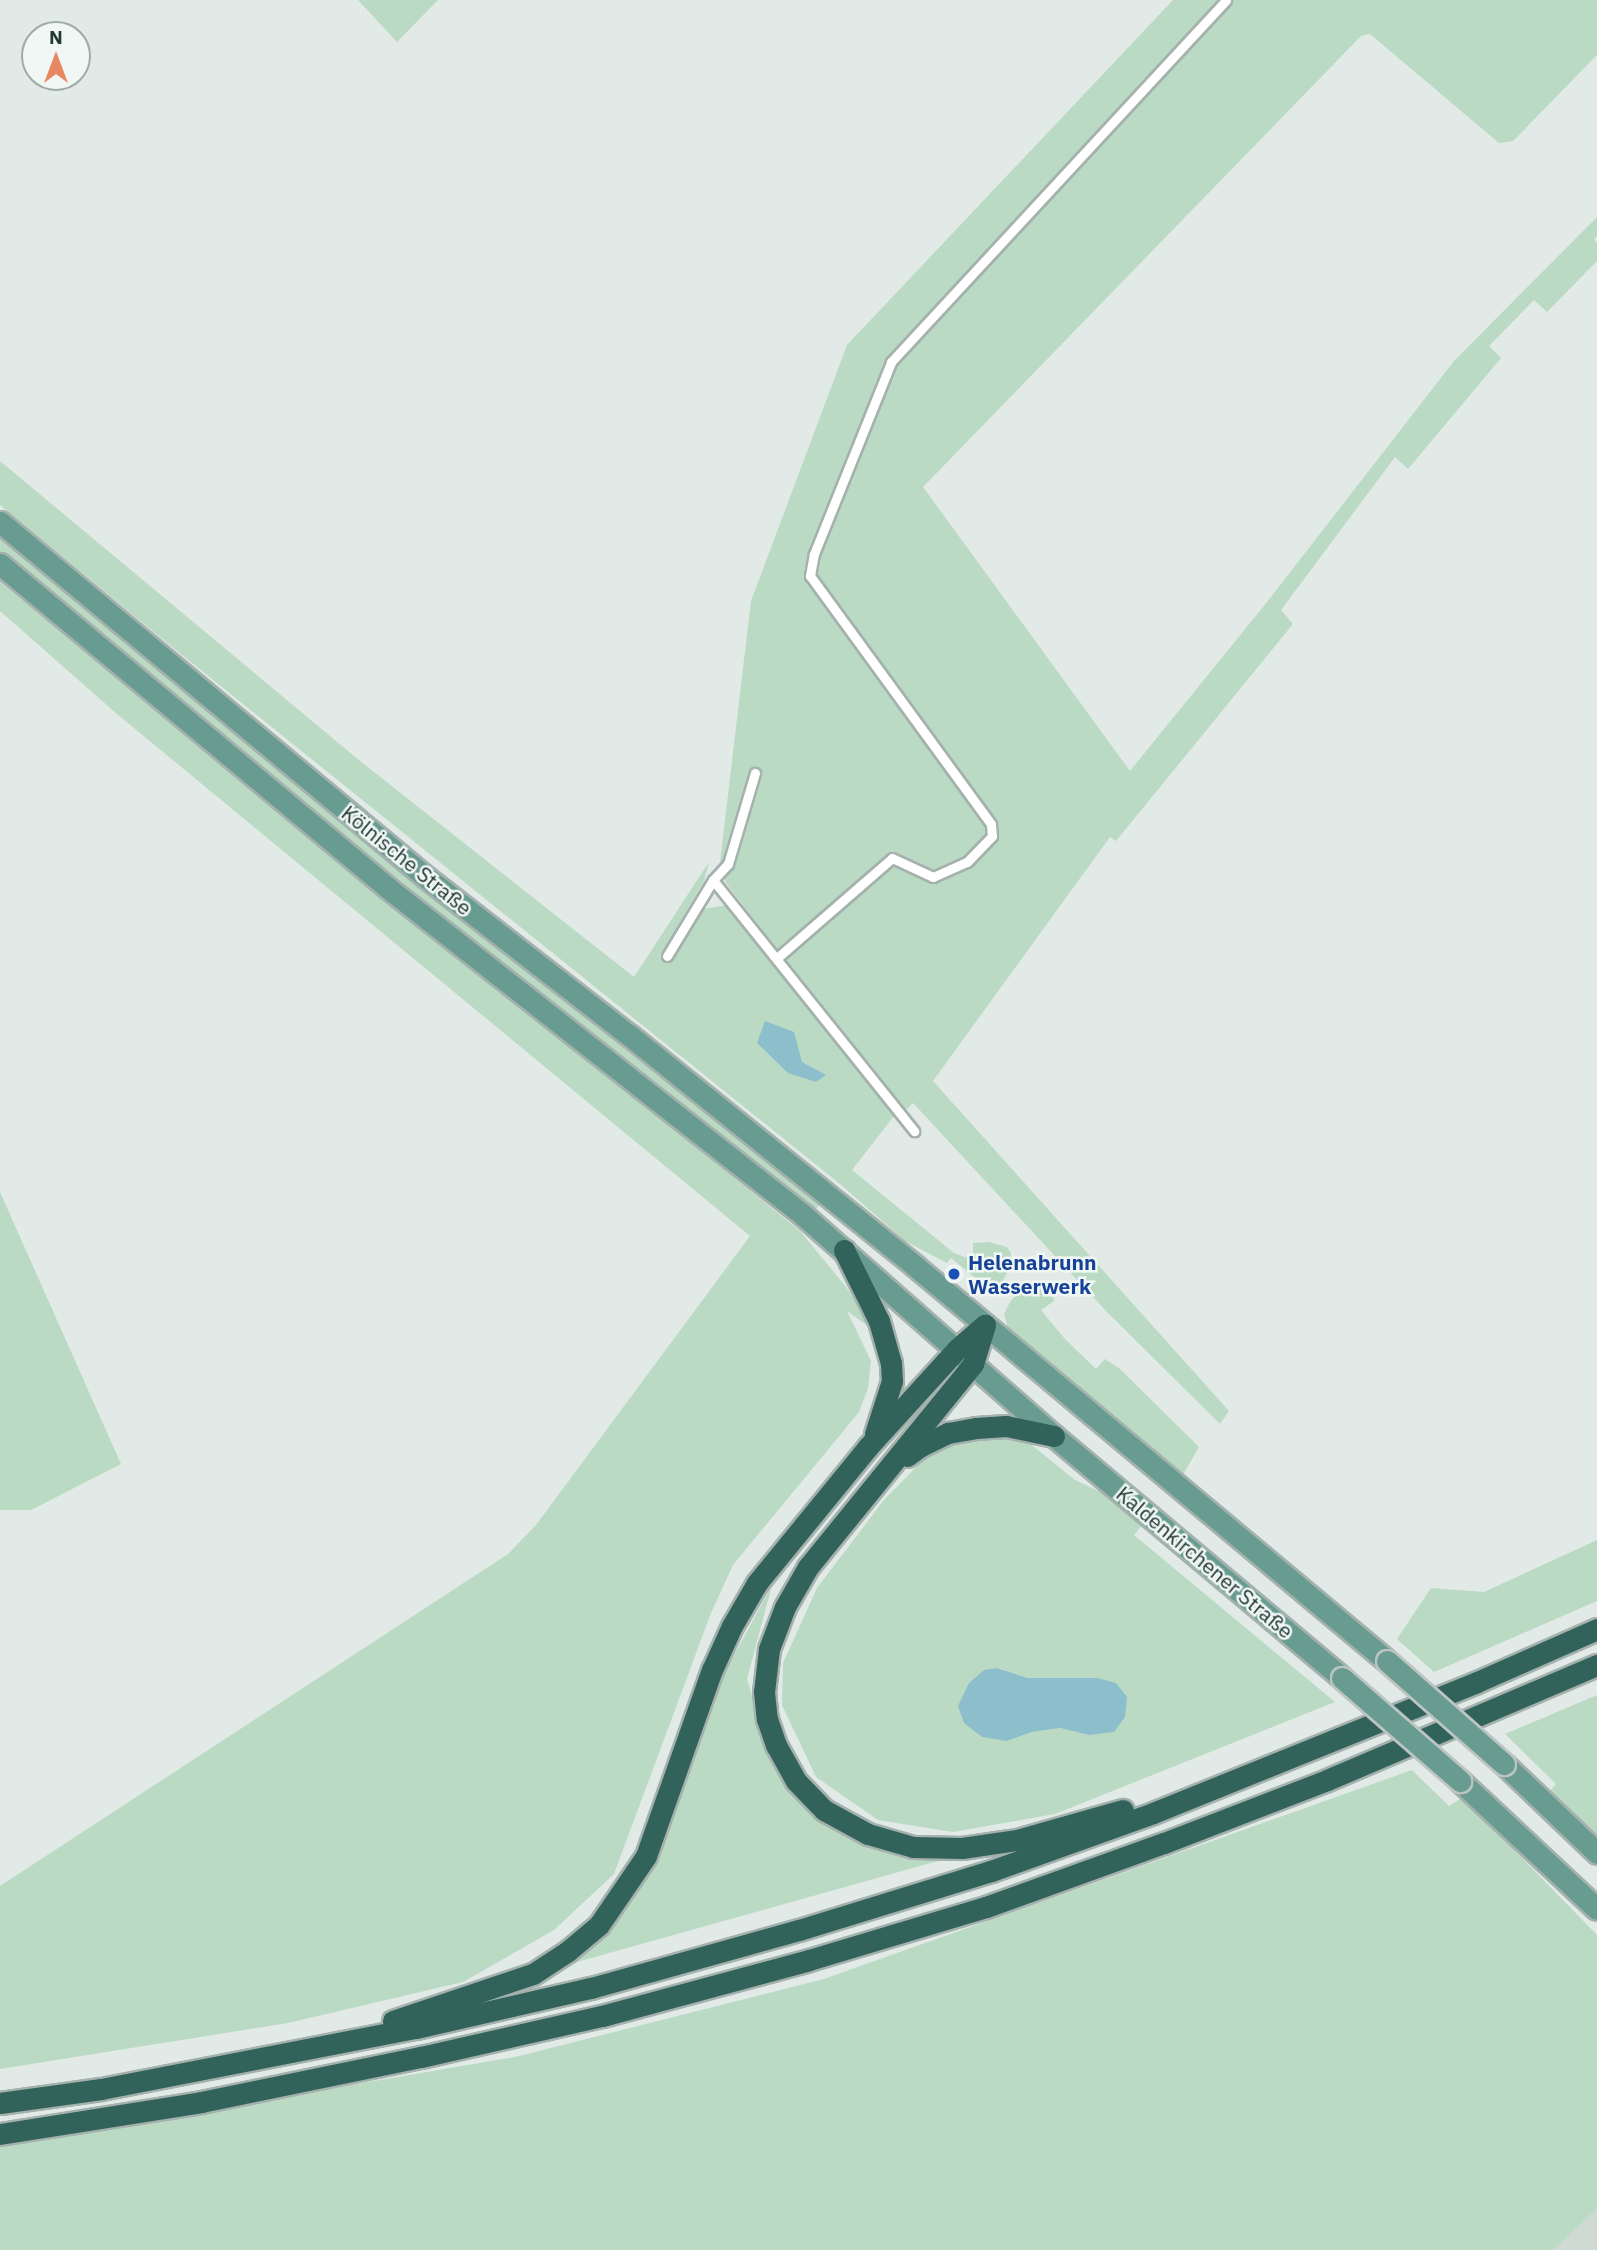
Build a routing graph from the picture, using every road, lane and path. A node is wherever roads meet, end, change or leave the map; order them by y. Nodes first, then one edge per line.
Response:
1 (1226, 0) edge
2 (0, 522) edge
3 (0, 564) edge
4 (755, 773) dead end
5 (713, 880) junction
6 (667, 956) dead end
7 (777, 958) junction
8 (914, 1131) dead end
9 (842, 1210) joint
10 (806, 1217) joint
11 (844, 1250) junction
12 (985, 1325) junction
13 (957, 1349) junction
14 (973, 1364) junction
15 (1054, 1436) junction
16 (867, 1448) junction
17 (889, 1471) junction
18 (1597, 1629) edge
19 (1597, 1665) edge
20 (1597, 1675) edge
21 (1499, 1709) junction
22 (1255, 1772) junction
23 (1597, 1853) edge
24 (1597, 1909) edge
25 (307, 2050) junction
26 (0, 2103) edge
27 (0, 2134) edge

1 - 7 lane
2 - 9 main road, Kölnische Straße
3 - 10 main road, Kölnische Straße
4 - 5 lane
5 - 6 lane
5 - 7 lane
7 - 8 lane
9 - 12 main road, Kaldenkirchener Straße
10 - 11 main road, Kaldenkirchener Straße
11 - 13 main road, Kaldenkirchener Straße
11 - 16 highway
12 - 13 highway
12 - 14 highway
12 - 23 main road, Kaldenkirchener Straße, bridge
13 - 14 main road, Kaldenkirchener Straße
13 - 16 highway
14 - 15 main road, Kaldenkirchener Straße
14 - 17 highway
15 - 17 highway
15 - 24 main road, Kaldenkirchener Straße, bridge
16 - 25 highway
17 - 22 highway
18 - 22 highway
19 - 21 highway
20 - 21 highway
21 - 27 highway
22 - 25 highway
25 - 26 highway

